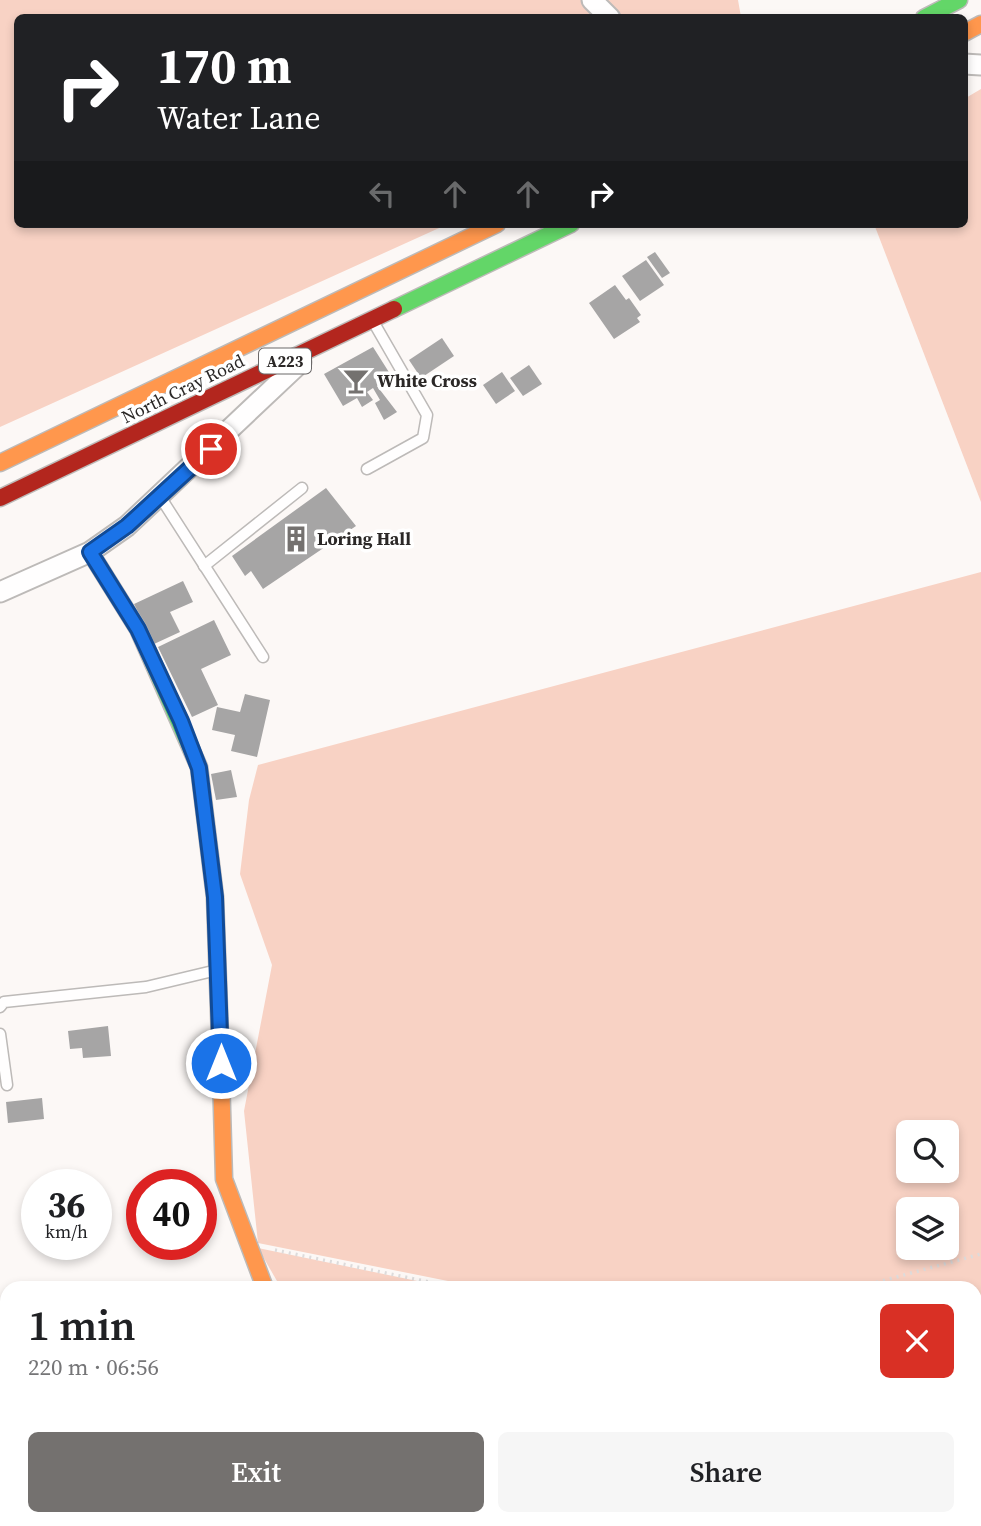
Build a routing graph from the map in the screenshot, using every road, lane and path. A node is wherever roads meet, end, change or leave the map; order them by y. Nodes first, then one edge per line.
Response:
1 (592, 0) edge
2 (959, 0) edge
3 (932, 9) edge
4 (606, 14) edge
5 (489, 228) edge
6 (563, 228) edge
7 (372, 320) junction
8 (319, 344) junction
9 (0, 463) edge
10 (367, 469) dead end
11 (302, 488) dead end
12 (159, 495) junction
13 (0, 498) edge
14 (90, 552) junction
15 (204, 566) junction
16 (0, 593) edge
17 (263, 657) dead end
18 (217, 970) junction
19 (0, 1007) edge
20 (0, 1034) edge
21 (7, 1086) dead end
22 (246, 1244) junction
23 (981, 1254) edge
24 (262, 1281) edge
25 (424, 1281) edge
26 (882, 1281) edge

1 - 4 street
2 - 3 main road
5 - 9 main road, North Cray Road / A223
6 - 7 main road, North Cray Road / A223
7 - 8 main road, North Cray Road / A223
7 - 10 lane
8 - 12 street
8 - 13 main road, North Cray Road / A223
11 - 15 lane
12 - 14 street
12 - 15 lane
14 - 16 street
14 - 18 main road
15 - 17 lane
18 - 19 lane
18 - 22 main road
20 - 21 lane
22 - 24 main road
22 - 25 path
23 - 26 path

